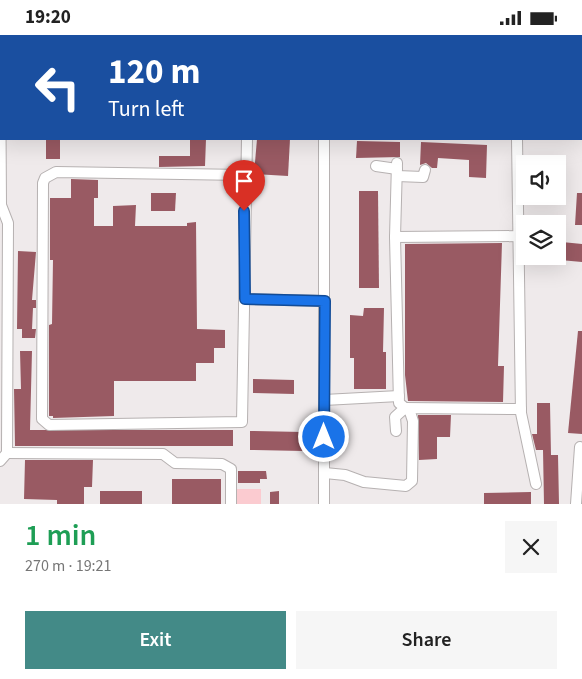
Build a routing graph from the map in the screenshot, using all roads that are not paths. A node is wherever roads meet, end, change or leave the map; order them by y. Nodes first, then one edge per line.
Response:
1 (1, 140) edge
2 (246, 140) edge
3 (324, 140) edge
4 (516, 140) edge
5 (376, 166) dead end
6 (397, 169) junction
7 (425, 170) dead end
8 (244, 175) junction
9 (520, 215) edge
10 (516, 236) edge
11 (395, 237) junction
12 (521, 265) edge
13 (245, 299) junction
14 (325, 301) junction
15 (399, 396) junction
16 (324, 400) junction
17 (405, 408) junction
18 (520, 409) junction
19 (396, 431) dead end
20 (580, 447) dead end
21 (4, 457) edge
22 (325, 473) junction
23 (536, 484) dead end
24 (231, 504) edge
25 (324, 504) edge
26 (576, 504) edge

1 - 21 street
2 - 8 street
3 - 14 street
4 - 9 street
5 - 6 street
6 - 7 street
6 - 11 street
8 - 13 street
8 - 13 street
10 - 11 street
11 - 15 street
12 - 18 street
13 - 14 street
14 - 16 street
15 - 16 street
15 - 17 street
16 - 22 street
17 - 18 street
17 - 19 street
17 - 22 street
18 - 23 street
20 - 26 street
21 - 24 street
22 - 25 street

